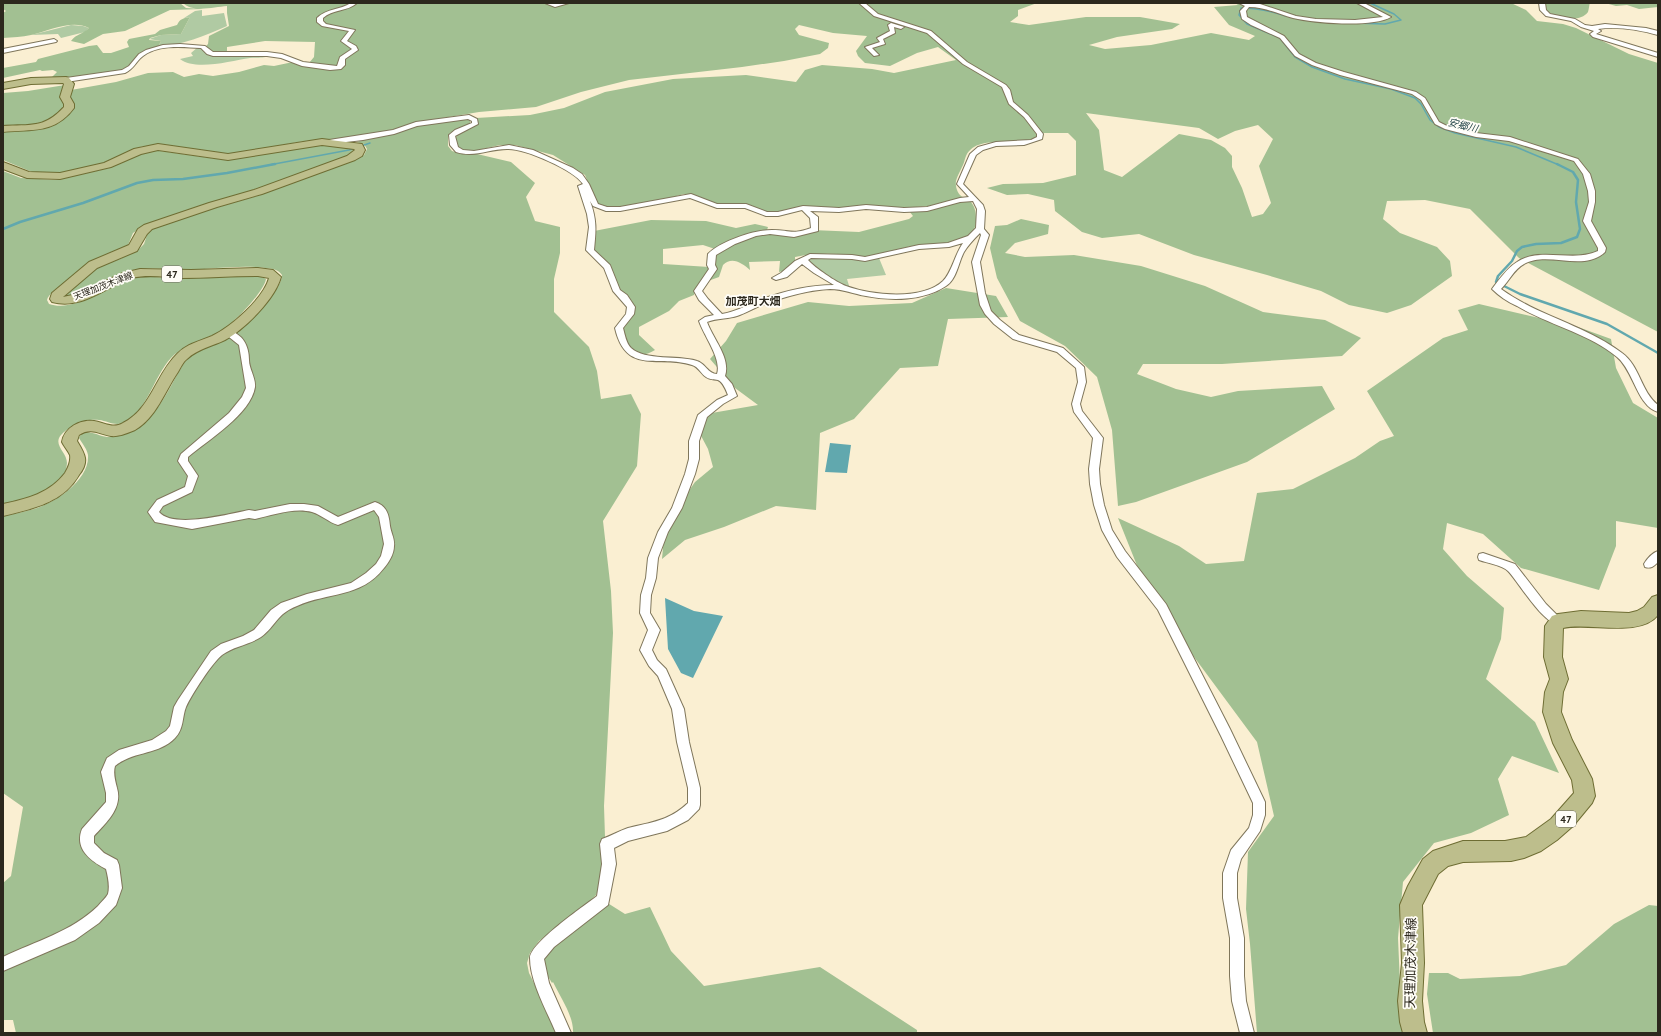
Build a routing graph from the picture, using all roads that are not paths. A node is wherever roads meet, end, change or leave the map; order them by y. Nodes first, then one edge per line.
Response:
1 (354, 3) edge
2 (548, 3) edge
3 (566, 3) edge
4 (862, 3) edge
5 (1360, 3) edge
6 (1542, 3) edge
7 (1245, 6) edge
8 (1569, 24) dead end
9 (1583, 26) junction
10 (1592, 28) junction
11 (922, 29) junction
12 (1658, 33) edge
13 (54, 41) dead end
14 (4, 49) edge
15 (876, 54) dead end
16 (1658, 55) edge
17 (66, 80) junction
18 (3, 86) edge
19 (3, 129) edge
20 (329, 142) junction
21 (3, 165) edge
22 (581, 176) junction
23 (974, 199) junction
24 (803, 208) junction
25 (980, 229) junction
26 (970, 238) junction
27 (803, 260) junction
28 (776, 278) dead end
29 (842, 287) junction
30 (719, 315) junction
31 (228, 332) junction
32 (720, 377) junction
33 (1658, 409) edge
34 (3, 510) edge
35 (1658, 555) edge
36 (1483, 557) dead end
37 (1649, 564) dead end
38 (1658, 602) edge
39 (1558, 621) junction
40 (3, 964) edge
41 (564, 1033) edge
42 (1247, 1033) edge
43 (1415, 1033) edge

1 - 17 street
2 - 3 street
4 - 11 street
5 - 7 street
6 - 9 street
7 - 33 street
8 - 9 street
9 - 10 street
10 - 12 street
10 - 16 street
11 - 15 street
11 - 23 street
13 - 14 street
17 - 18 main road
17 - 19 main road
20 - 21 main road, 天理加茂木津線 / 47
20 - 22 street
20 - 31 main road, 天理加茂木津線 / 47
22 - 24 street
22 - 32 street
23 - 24 street
23 - 25 street
24 - 30 street
25 - 26 street
25 - 42 street
26 - 27 street
26 - 29 street
27 - 28 street
27 - 29 street
29 - 30 street
30 - 32 street
31 - 34 main road, 天理加茂木津線 / 47
31 - 40 street
32 - 41 street
35 - 37 street
36 - 39 street
38 - 39 main road
39 - 43 main road, 天理加茂木津線 / 47

